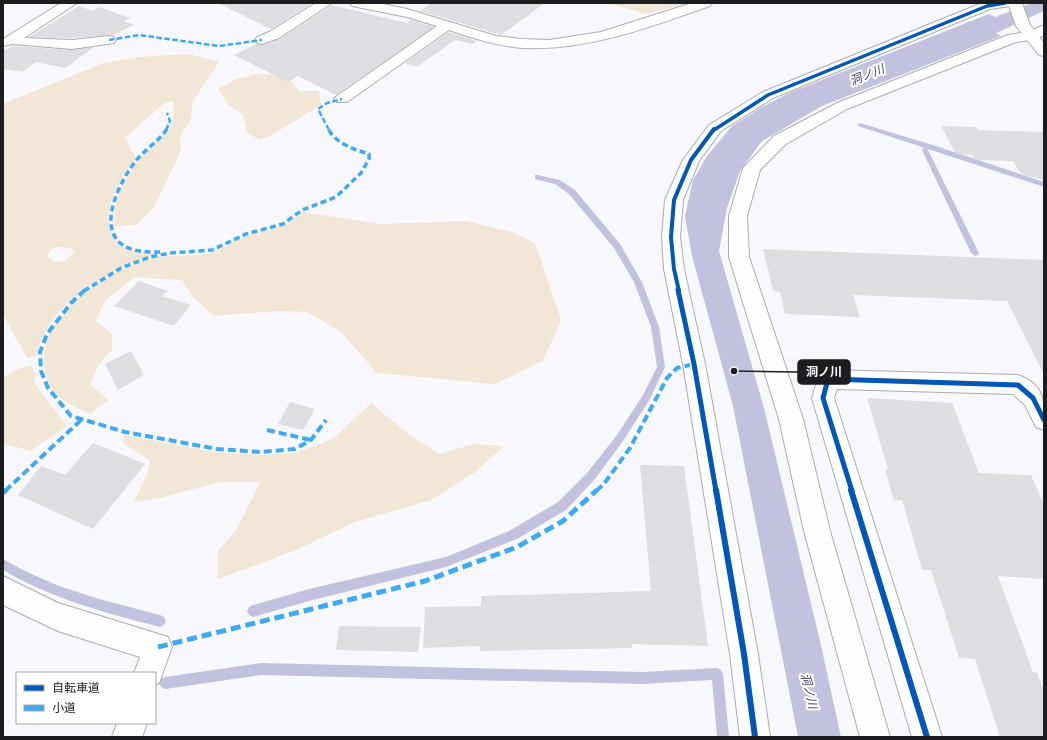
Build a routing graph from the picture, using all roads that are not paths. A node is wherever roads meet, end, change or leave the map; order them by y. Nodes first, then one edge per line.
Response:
1 (70, 3) edge
2 (325, 3) edge
3 (357, 3) edge
4 (705, 3) edge
5 (1005, 3) edge
6 (1015, 3) edge
7 (447, 25) junction
8 (1033, 30) edge
9 (109, 40) dead end
10 (262, 40) dead end
11 (7, 42) edge
12 (1044, 52) edge
13 (342, 99) dead end
14 (1044, 420) edge
15 (3, 590) edge
16 (149, 672) edge
17 (132, 724) edge
18 (127, 737) edge
19 (755, 737) edge
20 (874, 737) edge
21 (927, 737) edge

1 - 11 street
2 - 10 street
3 - 7 street
4 - 7 street
5 - 19 street
6 - 8 street
7 - 13 street
8 - 12 street
8 - 20 street
9 - 11 street
14 - 21 street
15 - 16 street
17 - 18 street

